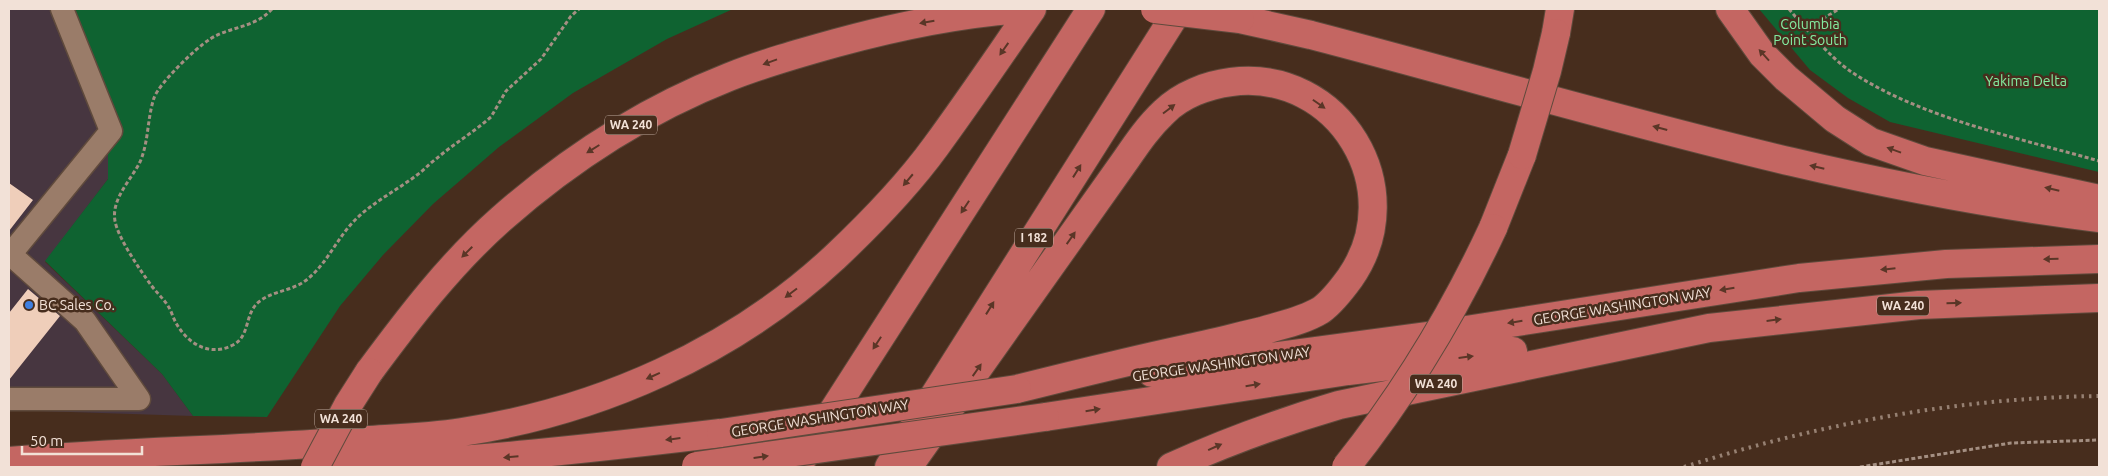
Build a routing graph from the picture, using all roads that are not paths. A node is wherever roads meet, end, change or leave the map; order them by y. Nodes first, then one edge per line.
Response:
1 (62, 9) edge
2 (1024, 9) edge
3 (1032, 9) edge
4 (1092, 9) edge
5 (1155, 9) edge
6 (1180, 9) edge
7 (1730, 9) edge
8 (1558, 21) edge
9 (2099, 199) edge
10 (2099, 218) edge
11 (9, 255) edge
12 (2099, 259) edge
13 (2099, 298) edge
14 (1709, 328) junction
15 (1017, 389) junction
16 (9, 400) edge
17 (9, 462) edge
18 (108, 467) edge
19 (316, 467) edge
20 (343, 467) edge
21 (692, 467) edge
22 (797, 467) edge
23 (889, 467) edge
24 (908, 467) edge
25 (1171, 467) edge
26 (1346, 467) edge

1 - 11 lane
2 -> 19 highway, WA 240, bridge
3 -> 17 highway
4 -> 22 highway
10 -> 5 highway, bridge
23 -> 6 highway, I 182
9 -> 7 highway
8 - 26 highway, bridge
11 - 16 lane
12 -> 15 highway, GEORGE WASHINGTON WAY
14 -> 13 highway, WA 240
21 -> 14 highway, GEORGE WASHINGTON WAY, bridge
25 -> 14 highway, WA 240
15 -> 20 highway, GEORGE WASHINGTON WAY, bridge
24 -> 15 highway
17 - 18 highway

